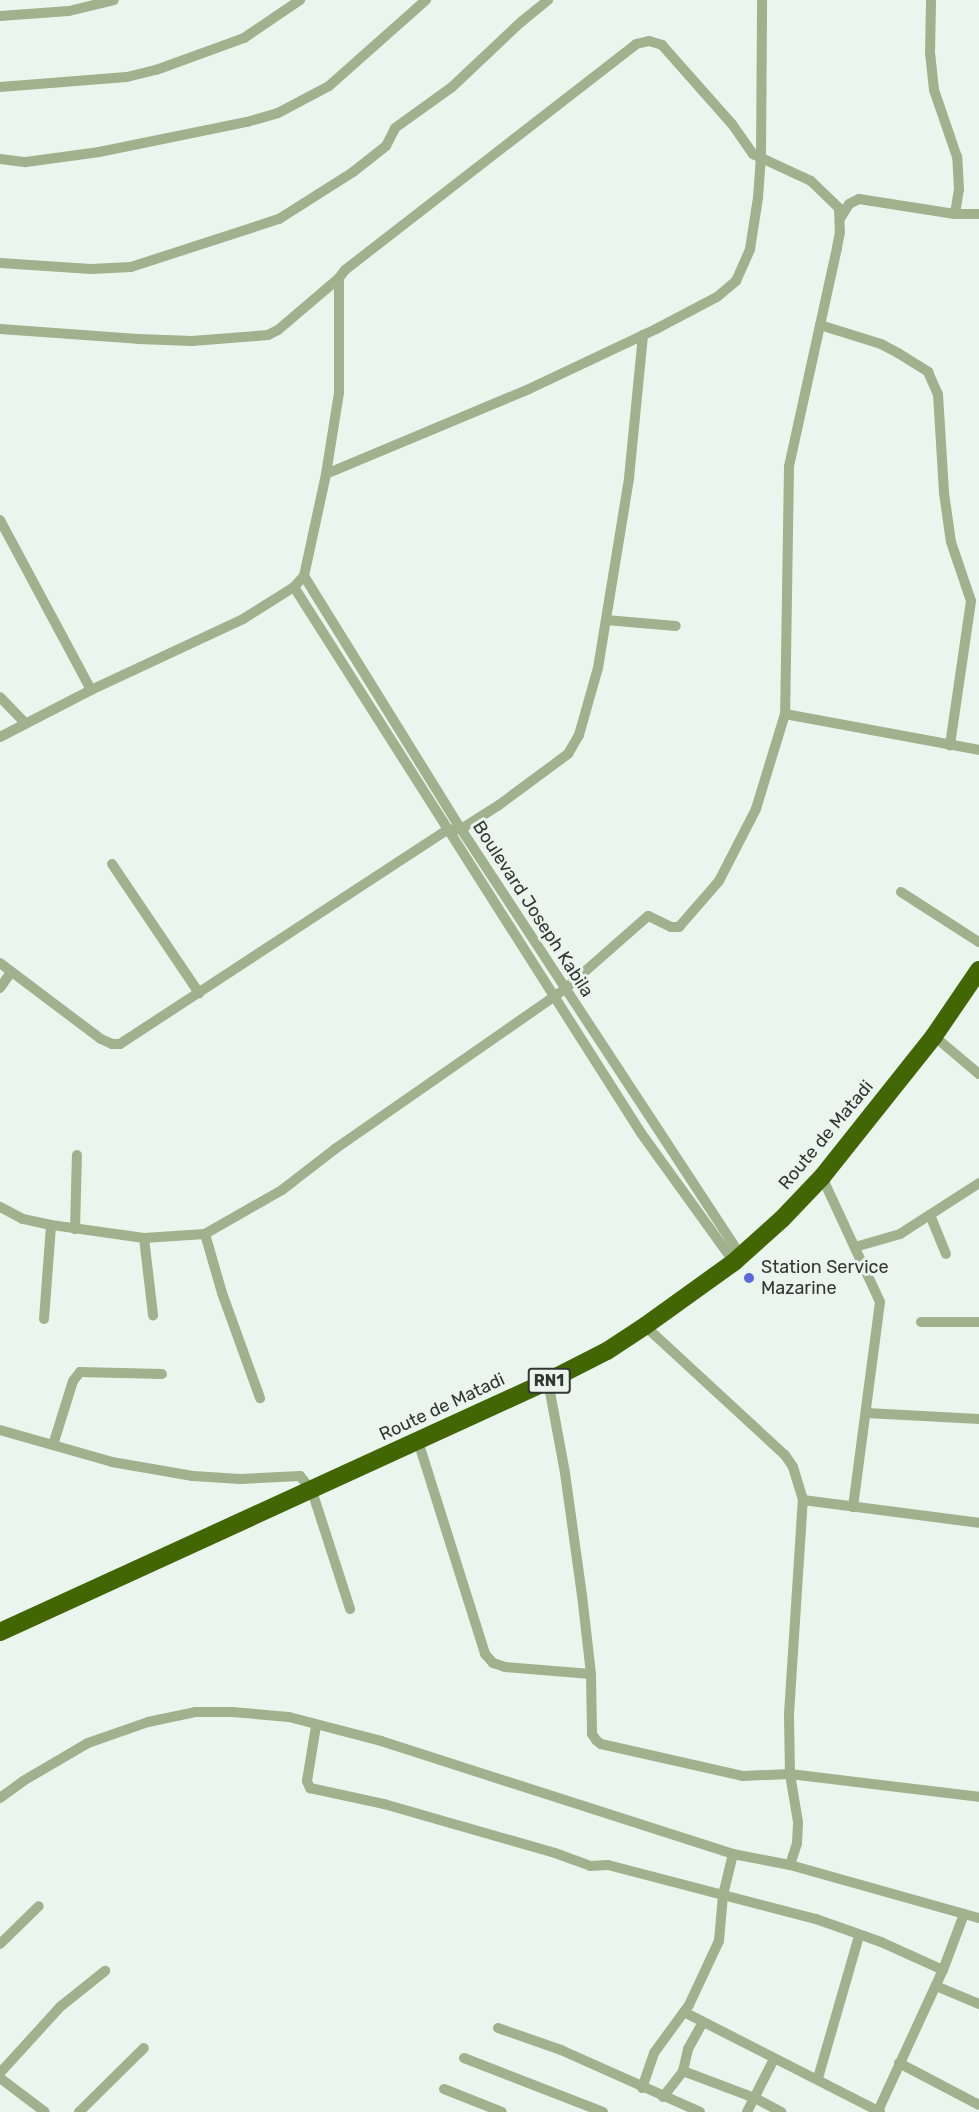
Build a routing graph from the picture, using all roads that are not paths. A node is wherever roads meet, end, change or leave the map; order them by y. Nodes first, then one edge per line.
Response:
1 (114, 0) edge
2 (300, 0) edge
3 (426, 0) edge
4 (548, 0) edge
5 (762, 0) edge
6 (931, 0) edge
7 (0, 16) edge
8 (0, 87) edge
9 (761, 156) junction
10 (0, 159) edge
11 (955, 214) junction
12 (979, 214) edge
13 (841, 217) junction
14 (0, 263) edge
15 (339, 278) junction
16 (820, 325) junction
17 (0, 329) edge
18 (643, 335) junction
19 (326, 474) junction
20 (0, 520) edge
21 (304, 576) junction
22 (294, 587) junction
23 (606, 620) junction
24 (676, 626) dead end
25 (91, 690) junction
26 (0, 696) edge
27 (785, 714) junction
28 (26, 724) junction
29 (0, 737) edge
30 (950, 745) junction
31 (979, 750) edge
32 (461, 829) junction
33 (447, 830) junction
34 (112, 864) dead end
35 (902, 892) dead end
36 (979, 942) edge
37 (0, 963) edge
38 (979, 969) edge
39 (11, 972) junction
40 (0, 988) edge
41 (565, 989) junction
42 (199, 993) junction
43 (554, 996) junction
44 (934, 1036) junction
45 (979, 1074) edge
46 (77, 1155) dead end
47 (822, 1177) junction
48 (979, 1183) edge
49 (0, 1207) edge
50 (930, 1215) junction
51 (51, 1226) junction
52 (75, 1228) junction
53 (205, 1234) junction
54 (144, 1238) junction
55 (855, 1247) junction
56 (946, 1254) dead end
57 (737, 1259) junction
58 (153, 1315) dead end
59 (44, 1319) dead end
60 (921, 1322) dead end
61 (979, 1322) edge
62 (645, 1326) junction
63 (162, 1374) dead end
64 (548, 1381) junction
65 (260, 1398) dead end
66 (867, 1413) junction
67 (979, 1419) edge
68 (0, 1430) edge
69 (418, 1441) junction
70 (53, 1445) junction
71 (312, 1491) junction
72 (803, 1500) junction
73 (853, 1507) junction
74 (979, 1523) edge
75 (350, 1608) dead end
76 (0, 1632) edge
77 (591, 1674) junction
78 (316, 1726) junction
79 (790, 1774) junction
80 (979, 1797) edge
81 (0, 1798) edge
82 (733, 1854) junction
83 (790, 1865) junction
84 (723, 1894) junction
85 (39, 1906) dead end
86 (964, 1914) junction
87 (979, 1918) edge
88 (859, 1936) junction
89 (0, 1944) edge
90 (943, 1970) junction
91 (105, 1971) dead end
92 (936, 1986) junction
93 (979, 2004) edge
94 (684, 2012) junction
95 (702, 2024) junction
96 (498, 2028) dead end
97 (144, 2048) dead end
98 (464, 2058) dead end
99 (774, 2059) junction
100 (899, 2063) junction
101 (682, 2071) junction
102 (0, 2073) edge
103 (0, 2078) edge
104 (818, 2078) junction
105 (642, 2088) junction
106 (444, 2089) dead end
107 (663, 2097) junction
108 (755, 2098) junction
109 (979, 2105) edge
110 (879, 2111) edge
111 (45, 2112) edge
112 (79, 2112) edge
113 (502, 2112) edge
114 (603, 2112) edge
115 (700, 2112) edge
116 (747, 2112) edge
117 (781, 2112) edge

1 - 7 street
2 - 8 street
3 - 10 street
4 - 14 street
5 - 9 street
6 - 11 street
9 - 13 street
9 - 15 street
9 - 18 street
11 - 12 street
11 - 13 street
13 - 16 street
15 - 17 street
15 - 19 street
16 - 27 street
16 - 30 street
18 - 19 street
18 - 23 street
19 - 21 street
20 - 25 street
21 - 22 street
21 - 32 street, Boulevard Joseph Kabila
22 - 25 street
22 - 33 street, Boulevard Joseph Kabila
23 - 24 street
23 - 32 street
25 - 28 street
26 - 28 street
27 - 30 street
27 - 41 street
28 - 29 street
30 - 31 street
32 - 33 street
32 - 41 street, Boulevard Joseph Kabila
33 - 42 street
33 - 43 street, Boulevard Joseph Kabila
34 - 42 street
35 - 36 street
37 - 39 street
38 - 44 highway, Route de Matadi / RN1
39 - 40 street
39 - 42 street
41 - 43 street
41 - 57 street, Boulevard Joseph Kabila
43 - 53 street
43 - 57 street, Boulevard Joseph Kabila
44 - 45 street
44 - 47 highway, Route de Matadi / RN1
46 - 52 street
47 - 55 street
47 - 57 highway, Route de Matadi / RN1
48 - 50 street
49 - 51 street
50 - 55 street
50 - 56 street
51 - 52 street
51 - 59 street
52 - 54 street
53 - 54 street
53 - 65 street
54 - 58 street
55 - 66 street
57 - 62 highway, Route de Matadi / RN1
60 - 61 street
62 - 64 highway, Route de Matadi / RN1
62 - 72 street
63 - 70 street
64 - 69 highway, Route de Matadi / RN1
64 - 77 street
66 - 67 street
66 - 73 street
68 - 70 street
69 - 71 highway, Route de Matadi / RN1
69 - 77 street
70 - 71 street
71 - 75 street
71 - 76 highway, Route de Matadi / RN1
72 - 73 street
72 - 79 street
73 - 74 street
77 - 79 street
78 - 81 street
78 - 82 street
78 - 84 street
79 - 80 street
79 - 83 street
82 - 83 street
82 - 84 street
83 - 86 street
84 - 88 street
84 - 94 street
85 - 89 street
86 - 87 street
86 - 90 street
88 - 90 street
88 - 104 street
90 - 92 street
91 - 102 street
92 - 93 street
92 - 100 street
94 - 95 street
94 - 105 street
95 - 99 street
95 - 101 street
96 - 105 street
97 - 112 street
98 - 114 street
99 - 104 street
99 - 108 street
100 - 109 street
100 - 110 street
101 - 107 street
101 - 108 street
103 - 111 street
104 - 110 street
105 - 107 street
106 - 113 street
107 - 115 street
108 - 116 street
108 - 117 street

